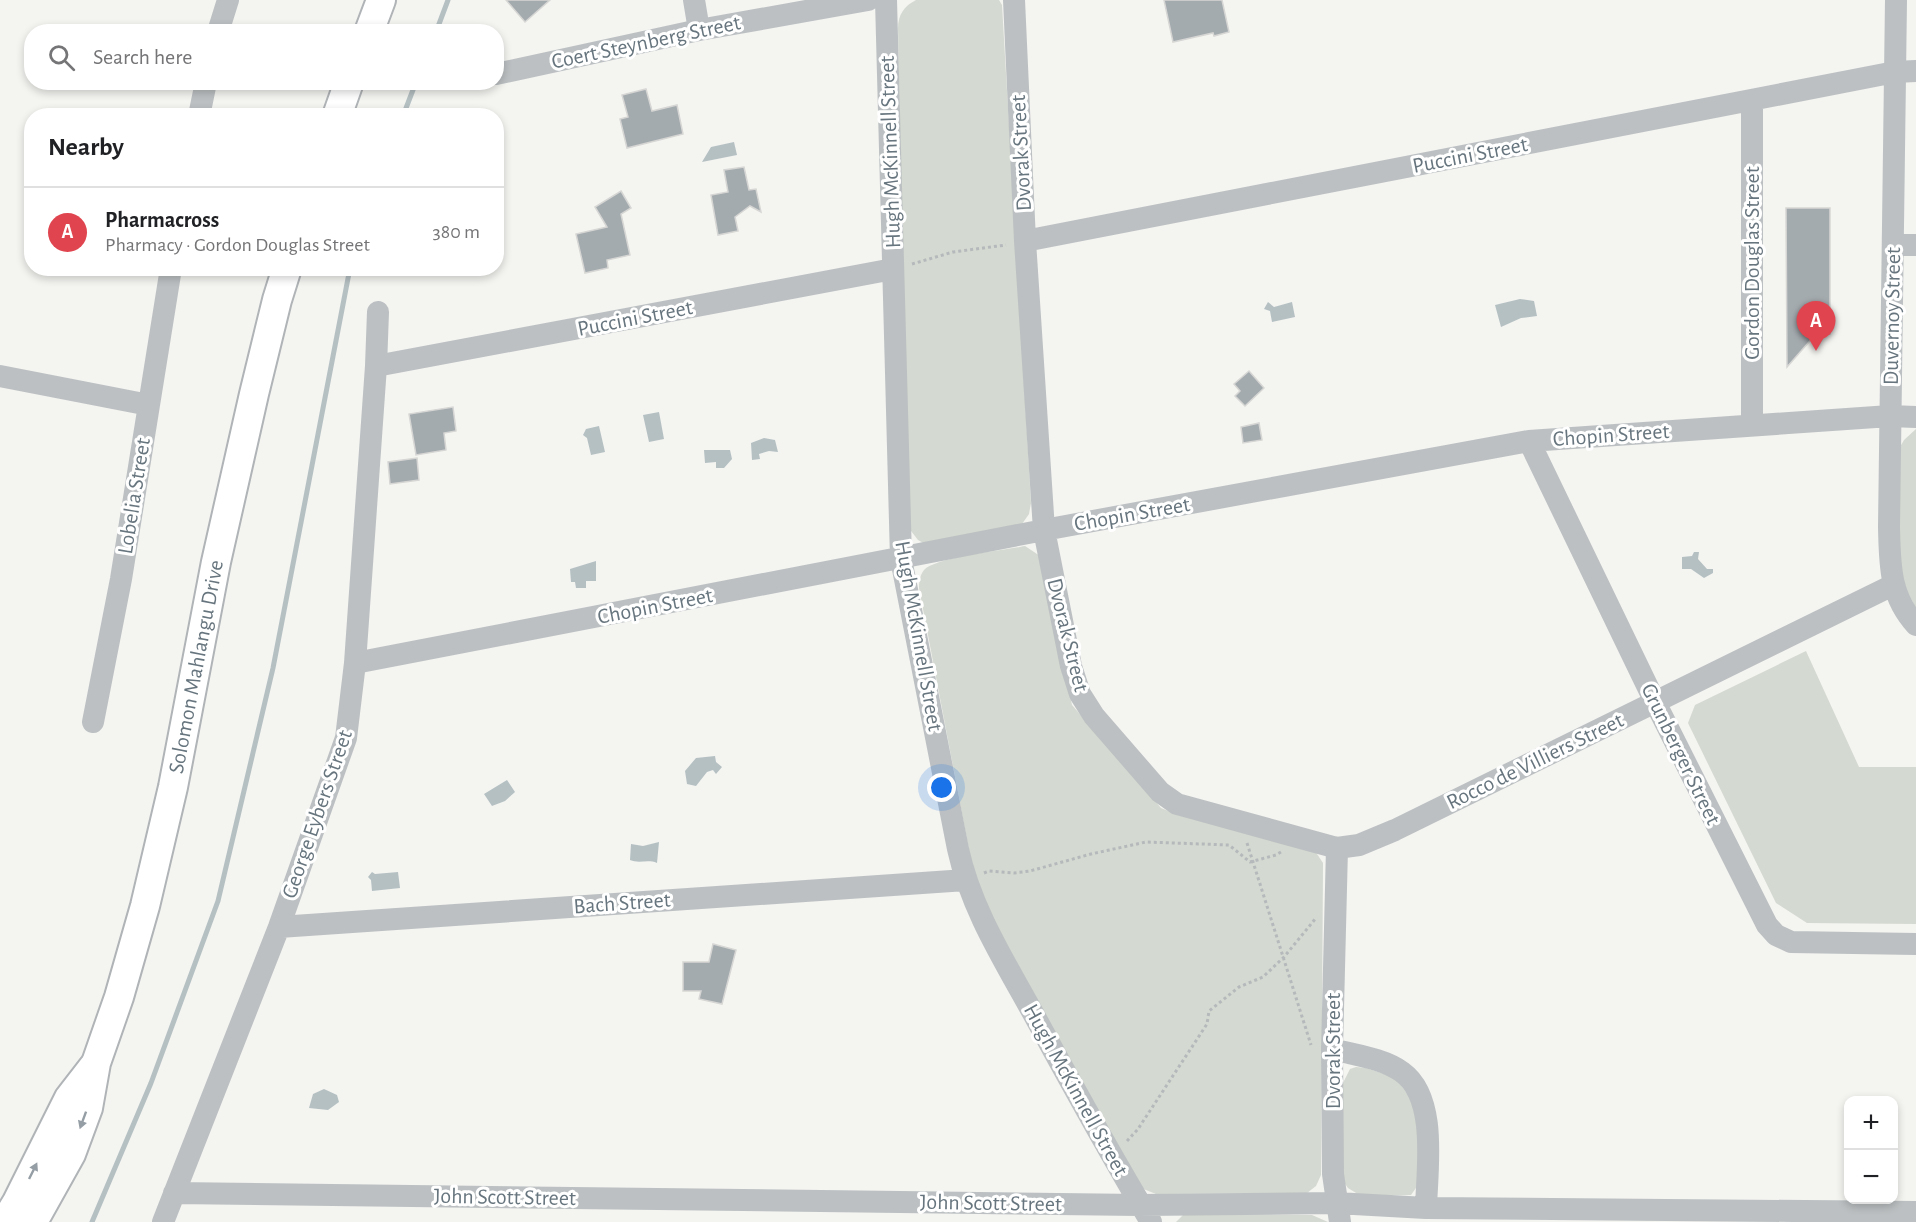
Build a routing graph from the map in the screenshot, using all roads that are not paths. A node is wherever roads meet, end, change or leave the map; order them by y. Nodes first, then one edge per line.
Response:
1 (228, 0) edge
2 (381, 0) edge
3 (693, 0) edge
4 (868, 0) edge
5 (886, 0) edge
6 (1014, 0) edge
7 (1896, 0) edge
8 (220, 24) edge
9 (372, 24) edge
10 (699, 30) junction
11 (1906, 71) edge
12 (504, 72) edge
13 (204, 90) edge
14 (346, 90) edge
15 (1752, 101) junction
16 (201, 108) edge
17 (340, 108) edge
18 (1905, 177) edge
19 (1024, 241) junction
20 (1893, 245) junction
21 (1916, 245) edge
22 (893, 269) junction
23 (170, 276) edge
24 (284, 276) edge
25 (378, 312) dead end
26 (376, 366) junction
27 (0, 376) edge
28 (149, 405) junction
29 (1890, 416) junction
30 (1916, 417) edge
31 (1752, 425) junction
32 (1529, 441) junction
33 (1044, 531) junction
34 (901, 559) junction
35 (1893, 585) junction
36 (1916, 625) edge
37 (355, 663) junction
38 (1655, 702) junction
39 (93, 722) dead end
40 (1336, 848) junction
41 (966, 880) junction
42 (279, 927) junction
43 (1916, 944) edge
44 (1323, 1052) junction
45 (96, 1064) junction
46 (174, 1193) junction
47 (1426, 1208) junction
48 (1916, 1212) edge
49 (1146, 1213) edge
50 (1338, 1213) edge
51 (5, 1222) edge
52 (33, 1222) edge
53 (163, 1222) edge

1 - 8 street
2 - 9 main road
3 - 10 street
4 - 10 street, Coert Steynberg Street
5 - 22 street, Hugh McKinnell Street
6 - 19 street, Dvorak Street
7 - 11 street, Duvernoy Street
10 - 12 street, Coert Steynberg Street
11 - 15 street, Puccini Street
11 - 18 street, Duvernoy Street
13 - 16 street
14 - 17 main road
15 - 19 street, Puccini Street
15 - 31 street, Gordon Douglas Street
18 - 20 street, Duvernoy Street
19 - 33 street, Dvorak Street
20 - 21 street
20 - 29 street, Duvernoy Street
22 - 26 street, Puccini Street
22 - 34 street, Hugh McKinnell Street
23 - 28 street, Lobelia Street
24 - 45 main road, Solomon Mahlangu Drive
25 - 26 street, George Eybers Street
26 - 37 street, George Eybers Street
27 - 28 street
28 - 39 street, Lobelia Street
29 - 30 street, Chopin Street
29 - 31 street, Chopin Street
29 - 35 street, Duvernoy Street
31 - 32 street, Chopin Street
32 - 33 street, Chopin Street
32 - 38 street, Grunberger Street
33 - 34 street, Chopin Street
33 - 40 street, Dvorak Street
34 - 37 street, Chopin Street
34 - 41 street, Hugh McKinnell Street
35 - 36 street, Duvernoy Street
35 - 38 street, Rocco de Villiers Street
37 - 42 street, George Eybers Street
38 - 40 street, Rocco de Villiers Street
38 - 43 street, Grunberger Street
40 - 44 street, Dvorak Street
41 - 42 street, Bach Street
41 - 49 street, Hugh McKinnell Street
42 - 46 street, George Eybers Street
44 - 47 street
44 - 50 street, Dvorak Street
51 -> 45 main road, Solomon Mahlangu Drive
45 -> 52 main road, Solomon Mahlangu Drive
46 - 49 street, John Scott Street
46 - 53 street, George Eybers Street
47 - 48 street, John Scott Street
47 - 50 street, John Scott Street
49 - 50 street, John Scott Street

